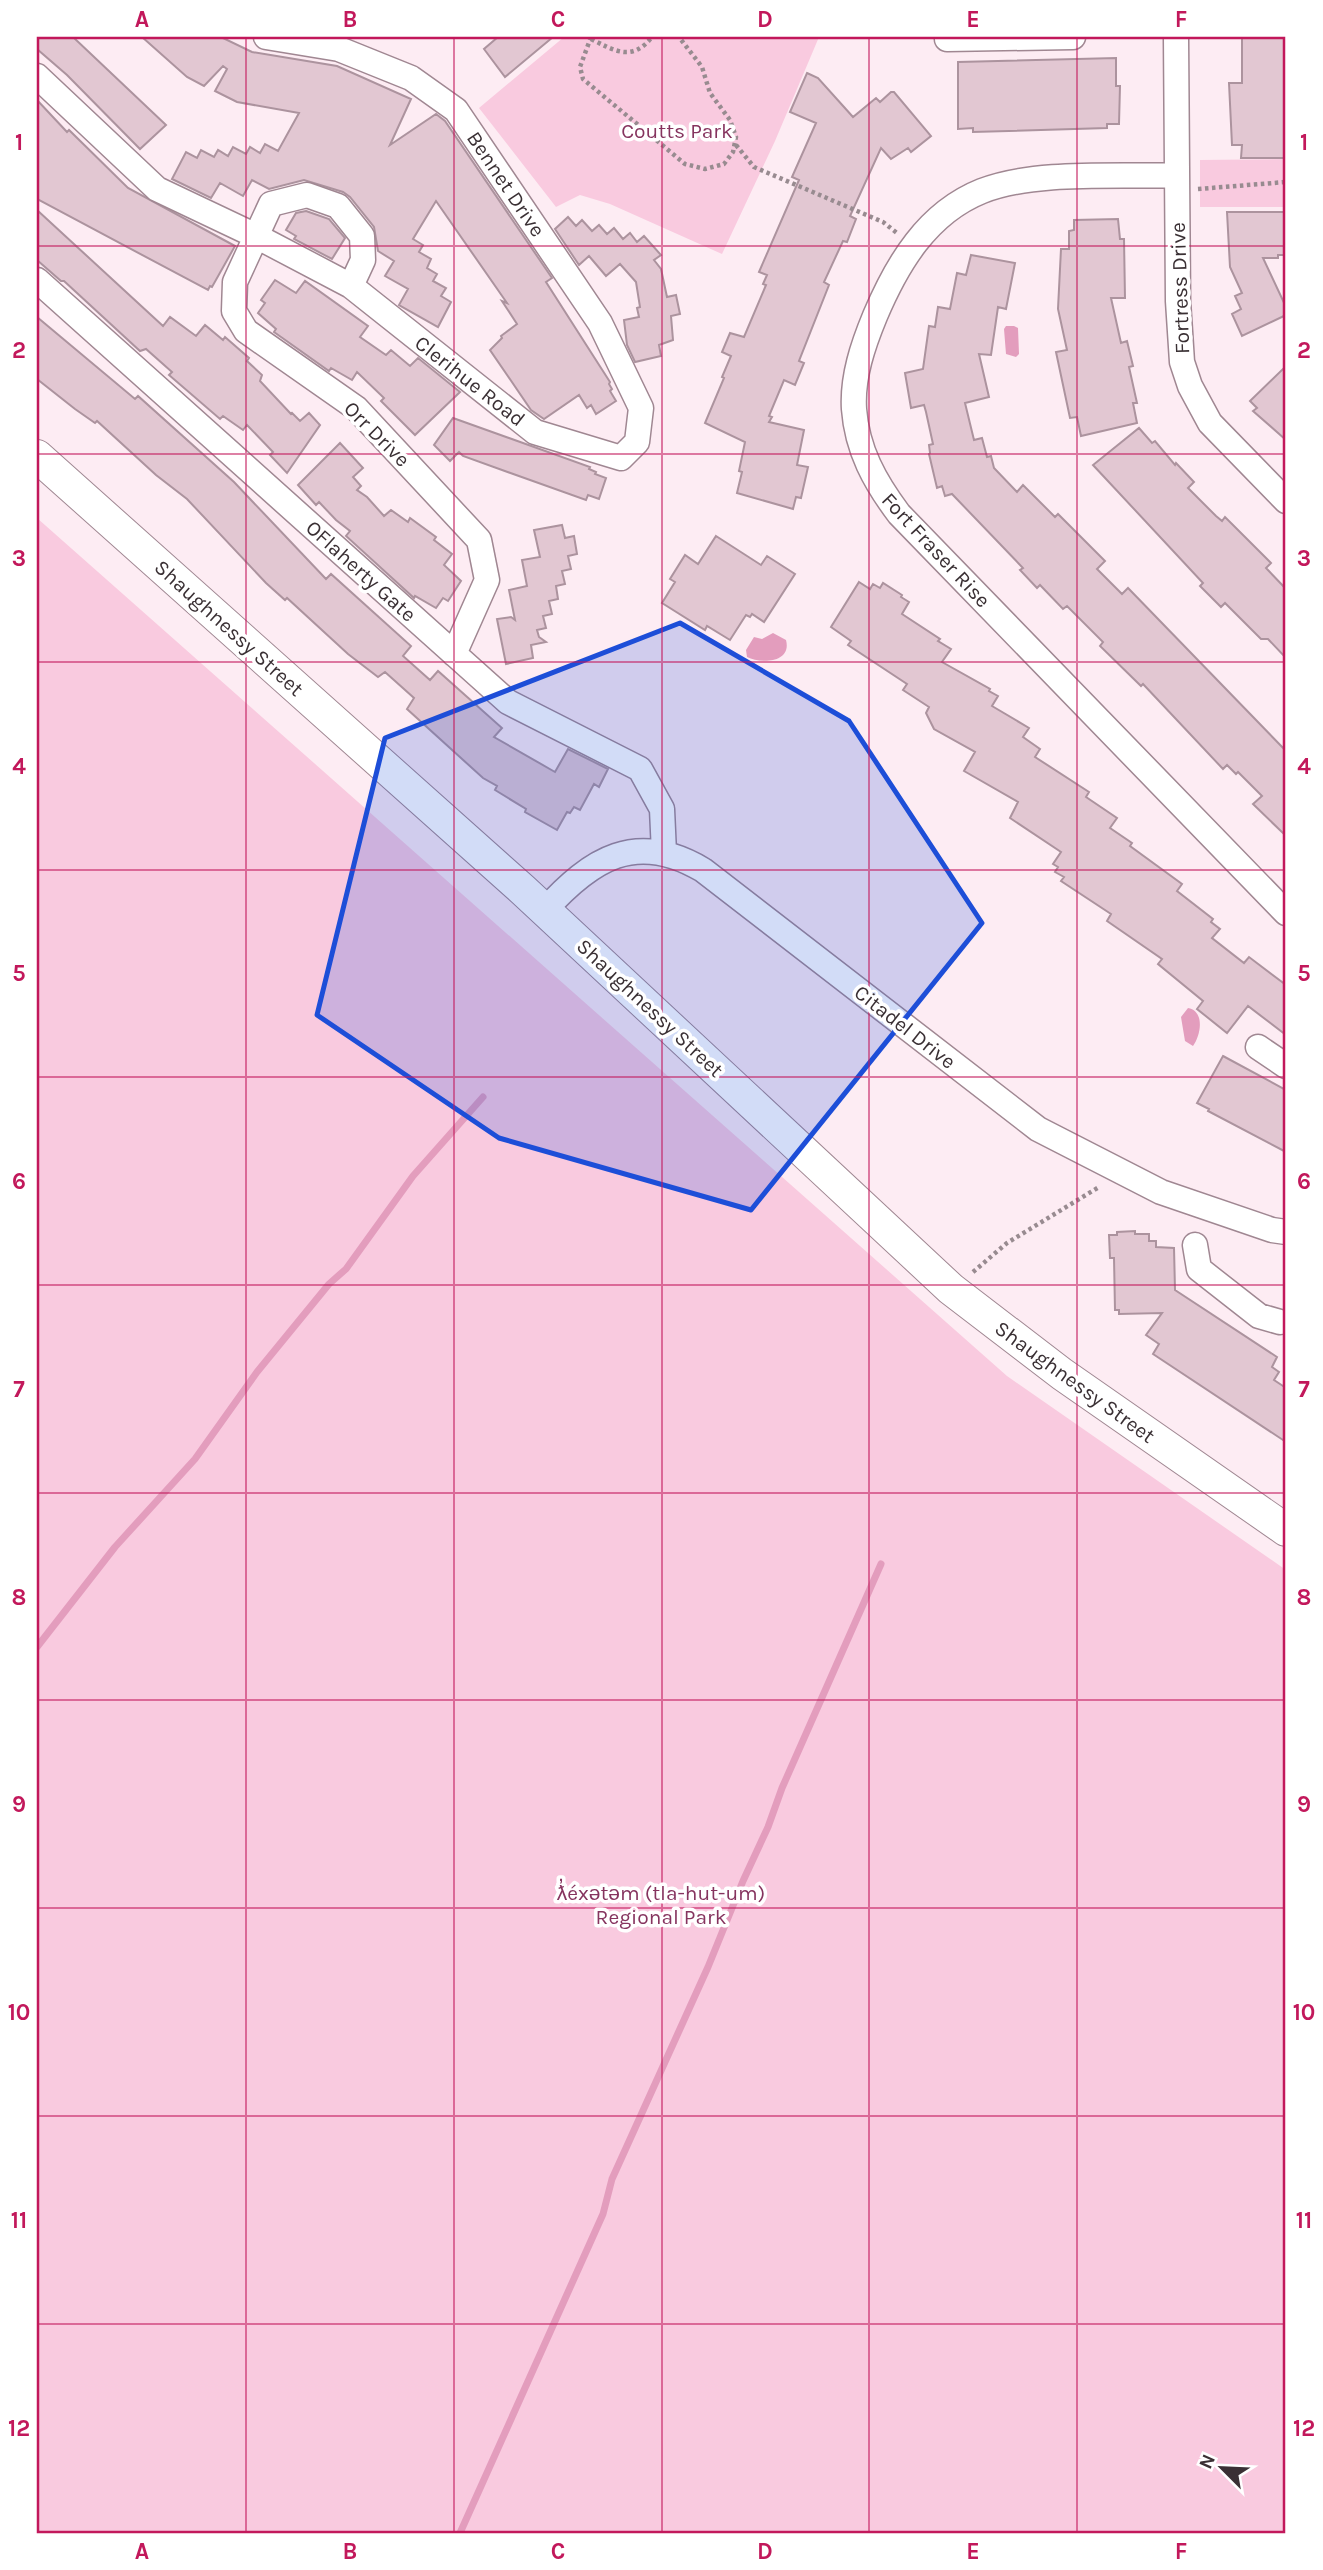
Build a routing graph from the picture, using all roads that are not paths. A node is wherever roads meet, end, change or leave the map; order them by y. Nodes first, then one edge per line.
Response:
1 (266, 37) edge
2 (1046, 37) edge
3 (1073, 37) edge
4 (1176, 37) edge
5 (947, 38) dead end
6 (37, 76) edge
7 (1187, 182) junction
8 (256, 236) junction
9 (37, 280) edge
10 (351, 286) junction
11 (637, 442) joint
12 (37, 456) edge
13 (1286, 501) edge
14 (454, 654) junction
15 (664, 853) junction
16 (545, 910) junction
17 (1286, 913) edge
18 (1258, 1047) dead end
19 (1286, 1066) edge
20 (1286, 1232) edge
21 (1195, 1244) dead end
22 (1284, 1324) edge
23 (1286, 1530) edge

1 - 11 street, Bennet Drive
2 - 3 street
2 - 5 street
4 - 7 street, Fortress Drive
6 - 8 street, Clerihue Road
7 - 13 street, Fortress Drive
7 - 17 street, Fort Fraser Rise
8 - 10 street, Clerihue Road
8 - 10 street
8 - 14 street, Orr Drive
9 - 14 street, OFlaherty Gate
10 - 11 street, Clerihue Road
12 - 16 main road, Shaughnessy Street
14 - 15 street, OFlaherty Gate
15 - 16 street, Citadel Drive
15 - 20 street, Citadel Drive
16 - 23 main road, Shaughnessy Street
18 - 19 street
21 - 22 street

